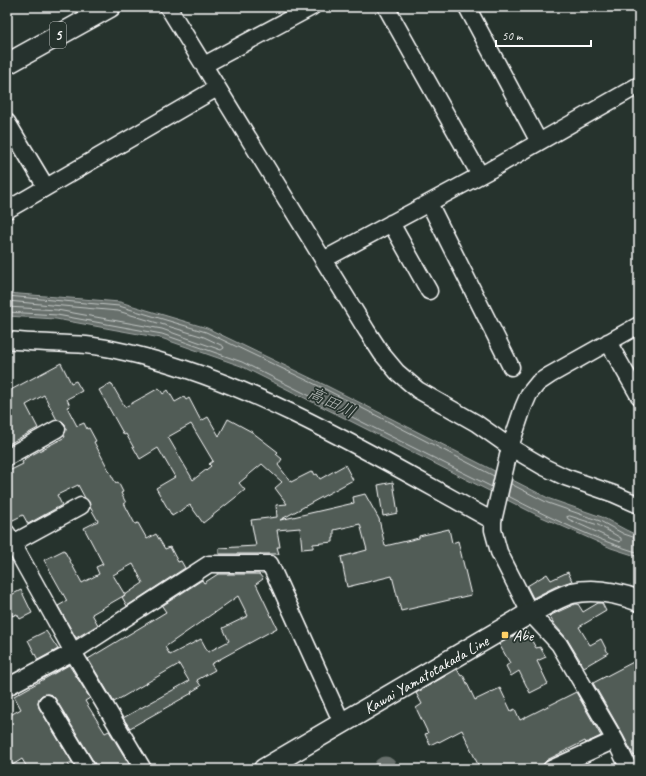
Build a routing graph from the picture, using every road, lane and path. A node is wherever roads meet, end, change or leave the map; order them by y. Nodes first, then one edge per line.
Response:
1 (110, 7) edge
2 (168, 7) edge
3 (312, 7) edge
4 (386, 7) edge
5 (467, 7) edge
6 (7, 64) edge
7 (204, 66) junction
8 (639, 85) edge
9 (217, 88) junction
10 (7, 122) edge
11 (539, 142) junction
12 (480, 176) junction
13 (46, 188) junction
14 (428, 203) junction
15 (7, 210) edge
16 (391, 223) junction
17 (323, 260) junction
18 (429, 291) dead end
19 (639, 326) edge
20 (7, 340) edge
21 (608, 342) junction
22 (511, 366) dead end
23 (639, 396) edge
24 (57, 429) dead end
25 (510, 451) junction
26 (7, 457) edge
27 (639, 505) edge
28 (81, 506) dead end
29 (493, 517) junction
30 (10, 538) edge
31 (639, 601) edge
32 (530, 613) junction
33 (73, 652) junction
34 (7, 687) edge
35 (47, 703) dead end
36 (342, 723) junction
37 (615, 740) junction
38 (87, 769) edge
39 (143, 769) edge
40 (264, 769) edge
41 (551, 769) edge
42 (629, 769) edge

1 - 6 main road, 5
2 - 7 street
3 - 7 street
4 - 12 street
5 - 11 street
7 - 9 street
8 - 11 street
9 - 13 street
9 - 17 street
10 - 13 street
11 - 12 street
12 - 14 street
13 - 15 street
14 - 16 street
14 - 22 street
16 - 17 street
16 - 18 street
17 - 25 street
19 - 21 street
20 - 29 street
21 - 23 street
21 - 25 street
24 - 26 street
25 - 27 street
25 - 29 street
28 - 30 street
29 - 32 street
30 - 33 street
31 - 32 main road, Kawai Yamatotakada Line
32 - 36 main road, Kawai Yamatotakada Line
32 - 37 street
33 - 34 street
33 - 36 street
33 - 39 street
35 - 38 street
36 - 40 main road, Kawai Yamatotakada Line
37 - 41 street
37 - 42 street

